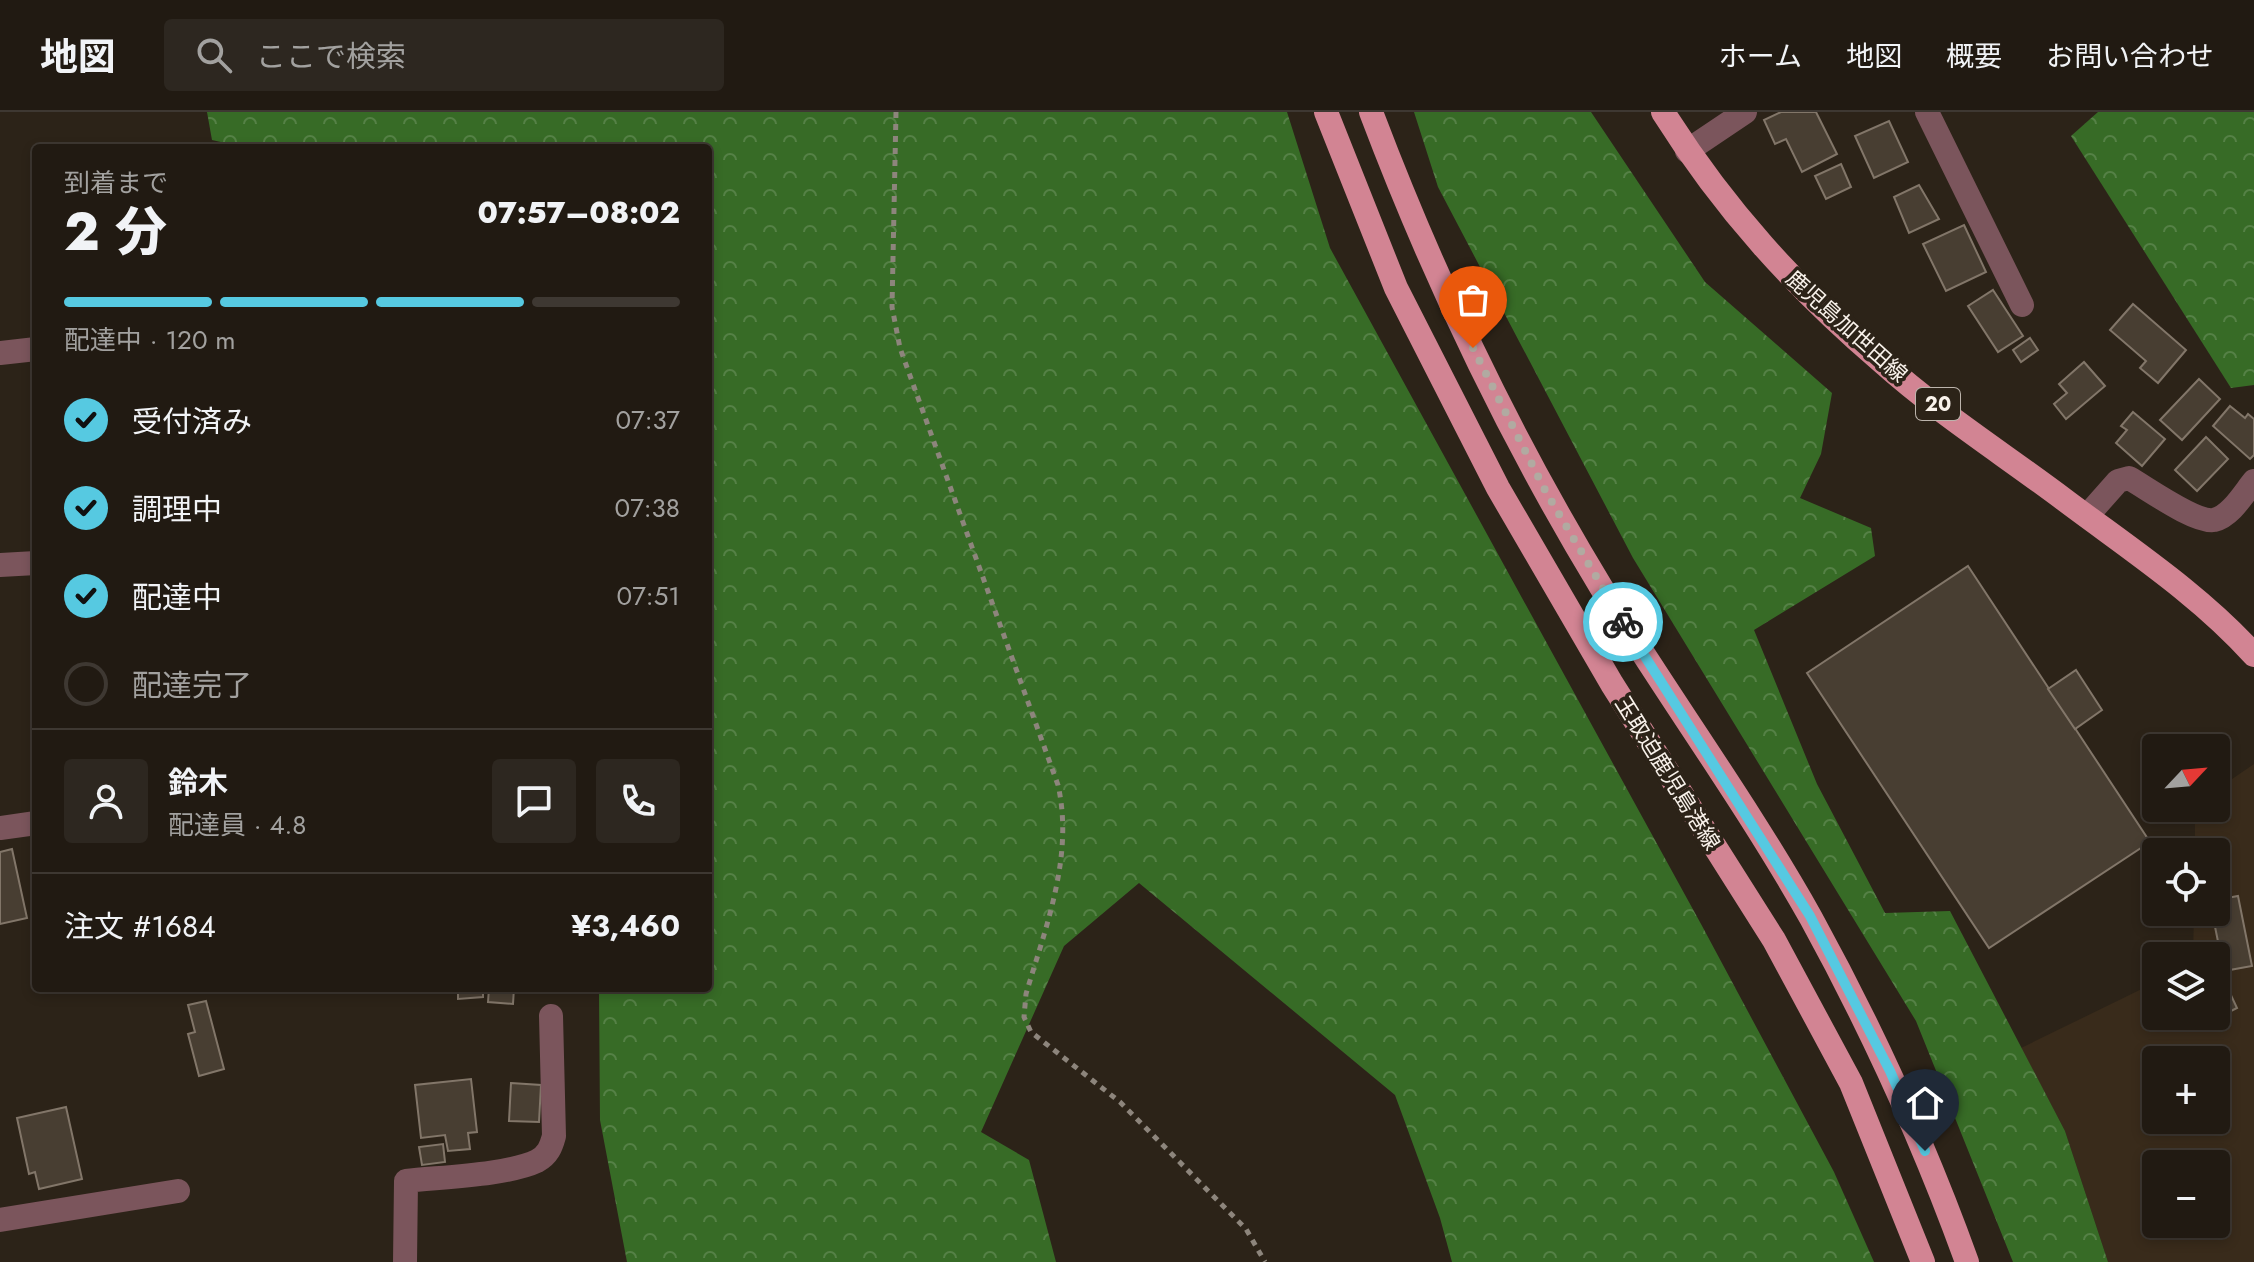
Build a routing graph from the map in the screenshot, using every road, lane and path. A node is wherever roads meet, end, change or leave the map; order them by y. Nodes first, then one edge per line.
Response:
1 (896, 112) edge
2 (1326, 112) edge
3 (1371, 112) edge
4 (1663, 112) edge
5 (1745, 112) edge
6 (1927, 112) edge
7 (1687, 151) junction
8 (2022, 305) dead end
9 (32, 349) edge
10 (0, 353) edge
11 (2254, 481) edge
12 (2087, 516) junction
13 (32, 563) edge
14 (0, 565) edge
15 (2254, 655) edge
16 (32, 824) edge
17 (0, 828) edge
18 (551, 1016) dead end
19 (178, 1191) dead end
20 (0, 1220) edge
21 (405, 1262) edge
22 (1265, 1262) edge
23 (1923, 1262) edge
24 (1967, 1262) edge

1 - 22 path
2 - 23 main road, 玉取迫鹿児島港線
3 - 24 main road, 玉取迫鹿児島港線
4 - 7 main road, 鹿児島加世田線 / 20
5 - 7 street
6 - 8 street
7 - 12 main road, 鹿児島加世田線 / 20
9 - 10 street
11 - 12 street
12 - 15 main road, 鹿児島加世田線 / 20
13 - 14 street
16 - 17 street
18 - 21 street
19 - 20 street

